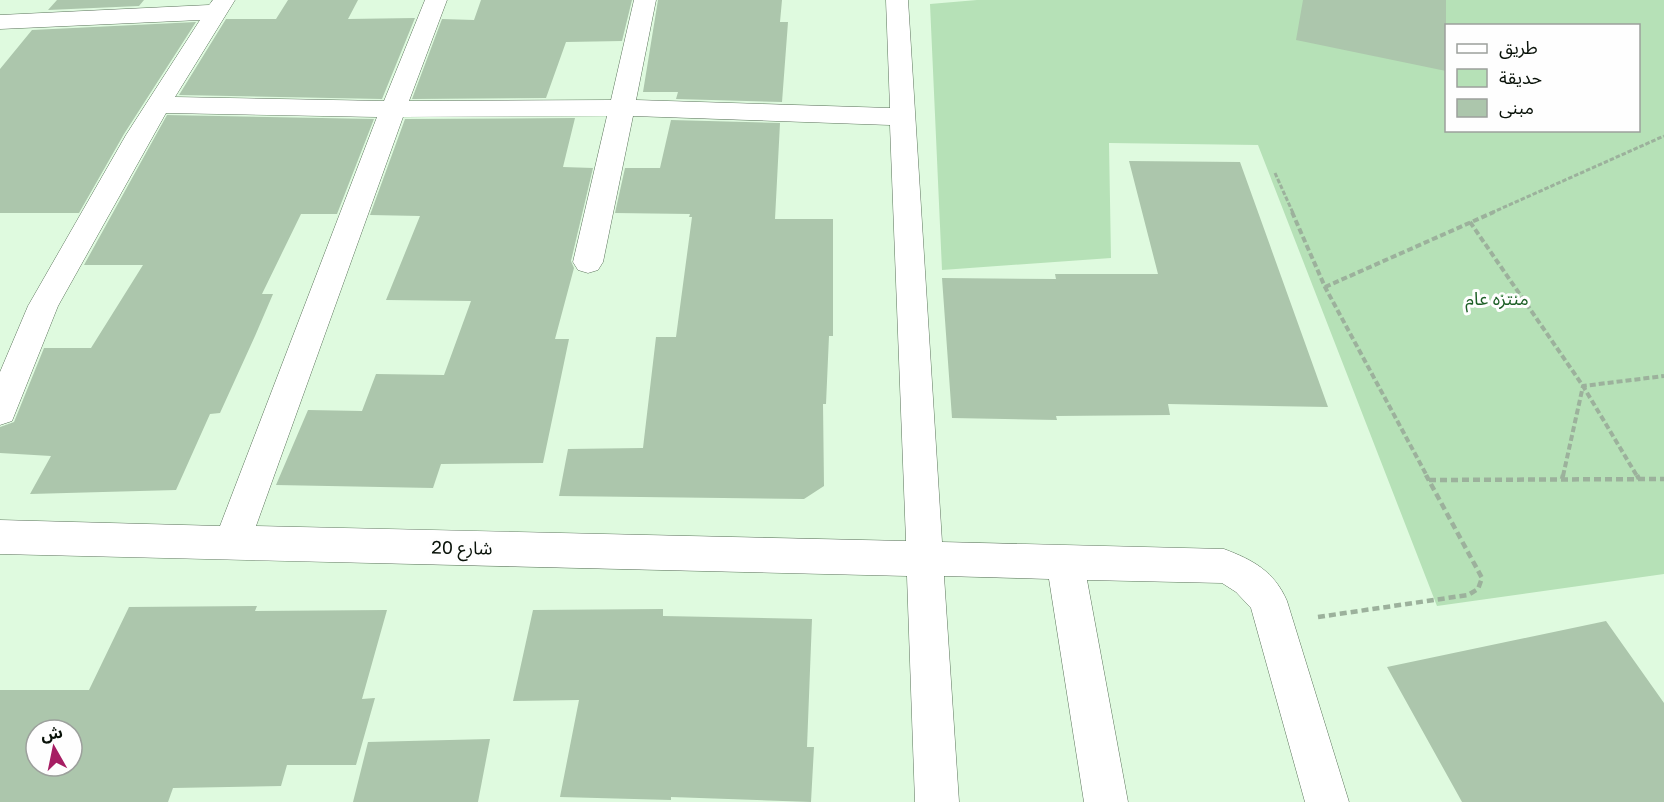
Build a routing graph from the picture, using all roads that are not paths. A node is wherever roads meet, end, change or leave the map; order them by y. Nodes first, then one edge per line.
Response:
1 (436, 0) edge
2 (645, 0) edge
3 (897, 0) edge
4 (220, 6) edge
5 (0, 22) edge
6 (159, 105) junction
7 (622, 108) junction
8 (393, 109) junction
9 (902, 117) junction
10 (588, 262) dead end
11 (0, 411) edge
12 (0, 537) edge
13 (232, 541) junction
14 (924, 559) junction
15 (1065, 562) junction
16 (938, 802) edge
17 (1106, 802) edge
18 (1327, 802) edge

1 - 8 street
2 - 7 street
3 - 9 street
4 - 5 street
4 - 6 street
6 - 8 street
6 - 11 street
7 - 8 street
7 - 9 street
7 - 10 street
8 - 13 street
9 - 14 street
12 - 13 street, شارع 20
13 - 14 street, شارع 20
14 - 15 street, شارع 20
14 - 16 street
15 - 17 street
15 - 18 street, شارع 20

